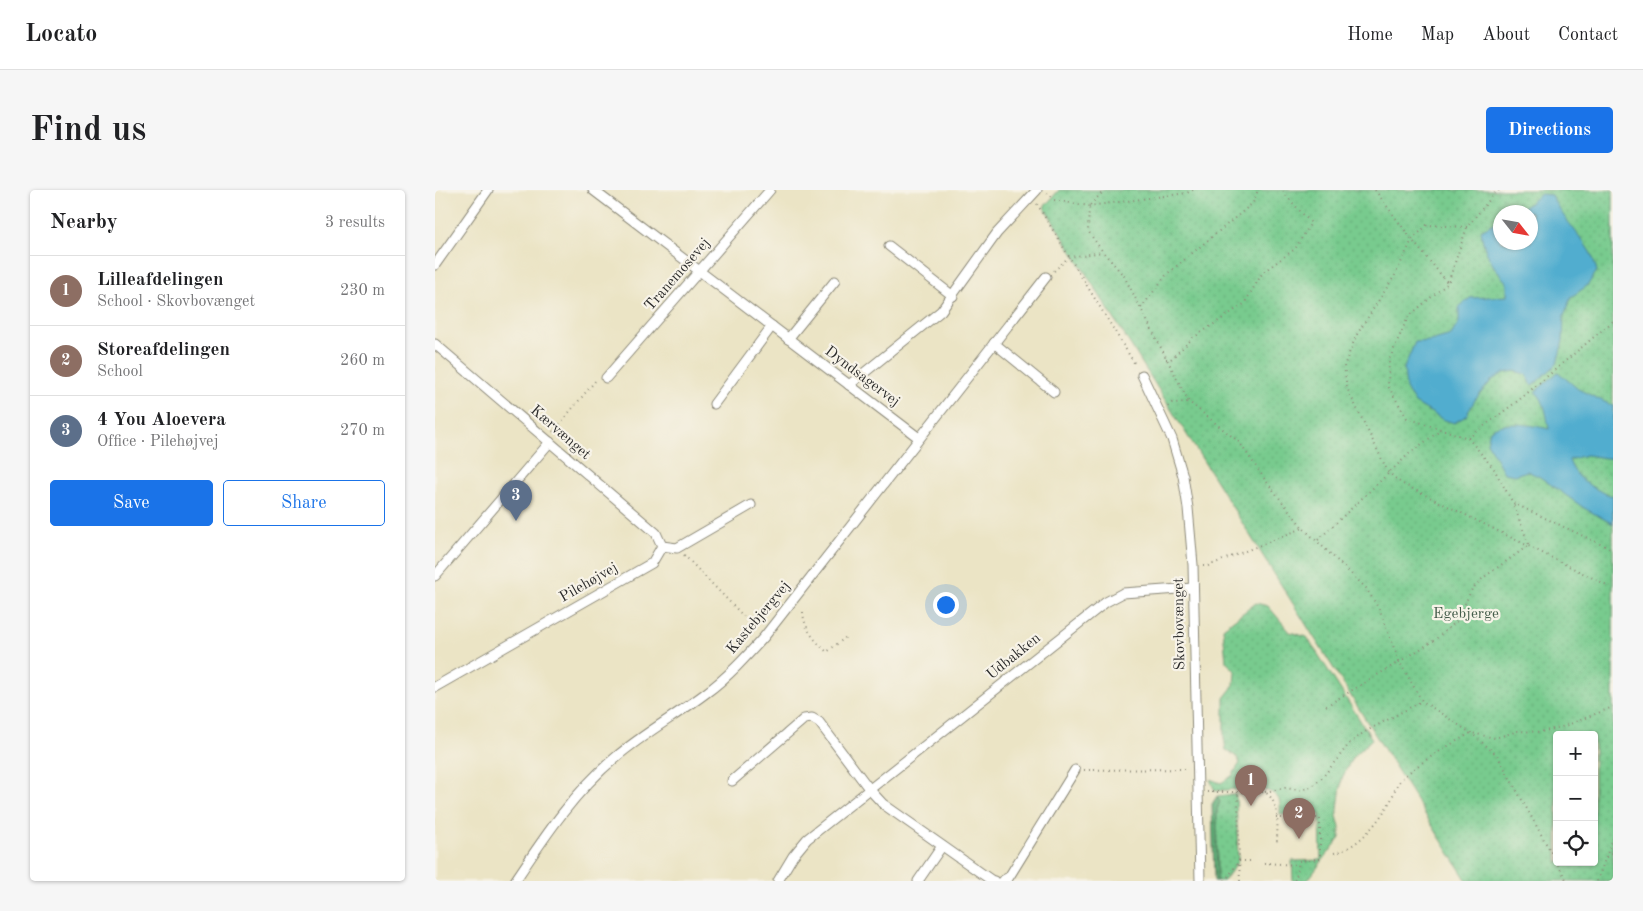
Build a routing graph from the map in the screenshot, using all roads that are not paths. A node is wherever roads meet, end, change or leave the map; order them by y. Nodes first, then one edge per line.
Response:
1 (488, 190) edge
2 (593, 190) edge
3 (770, 190) edge
4 (1034, 193) edge
5 (889, 246) dead end
6 (435, 265) edge
7 (699, 271) junction
8 (1047, 277) road end
9 (835, 281) dead end
10 (953, 296) junction
11 (772, 326) junction
12 (788, 338) junction
13 (994, 343) junction
14 (435, 344) edge
15 (1142, 375) road end
16 (606, 378) road end
17 (849, 385) junction
18 (1054, 392) dead end
19 (714, 404) dead end
20 (919, 438) junction
21 (548, 441) junction
22 (751, 505) dead end
23 (662, 546) junction
24 (435, 576) edge
25 (1193, 588) junction
26 (435, 687) edge
27 (1075, 770) road end
28 (732, 781) dead end
29 (870, 790) junction
30 (942, 846) junction
31 (515, 881) edge
32 (778, 881) edge
33 (918, 881) edge
34 (994, 881) edge
35 (1002, 881) edge
36 (1200, 881) edge

1 - 6 street
2 - 7 street, Dyndsagervej
3 - 7 street, Tranemosevej
4 - 10 street
5 - 10 street
7 - 11 street, Dyndsagervej
7 - 16 street, Tranemosevej
8 - 13 street, Kastebjergvej
9 - 12 street
10 - 17 street
11 - 12 street, Dyndsagervej
11 - 19 street
12 - 17 street, Dyndsagervej
13 - 18 street
13 - 20 street, Kastebjergvej
14 - 21 street, Kærvænget
15 - 25 street, Skovbovænget
17 - 20 street, Dyndsagervej
20 - 31 street, Kastebjergvej
21 - 23 street, Kærvænget
21 - 24 street
22 - 23 street
23 - 26 street, Pilehøjvej
25 - 29 street, Udbakken
25 - 36 street, Skovbovænget
27 - 35 street
28 - 29 street
29 - 30 street
29 - 32 street, Udbakken
30 - 33 street
30 - 34 street

